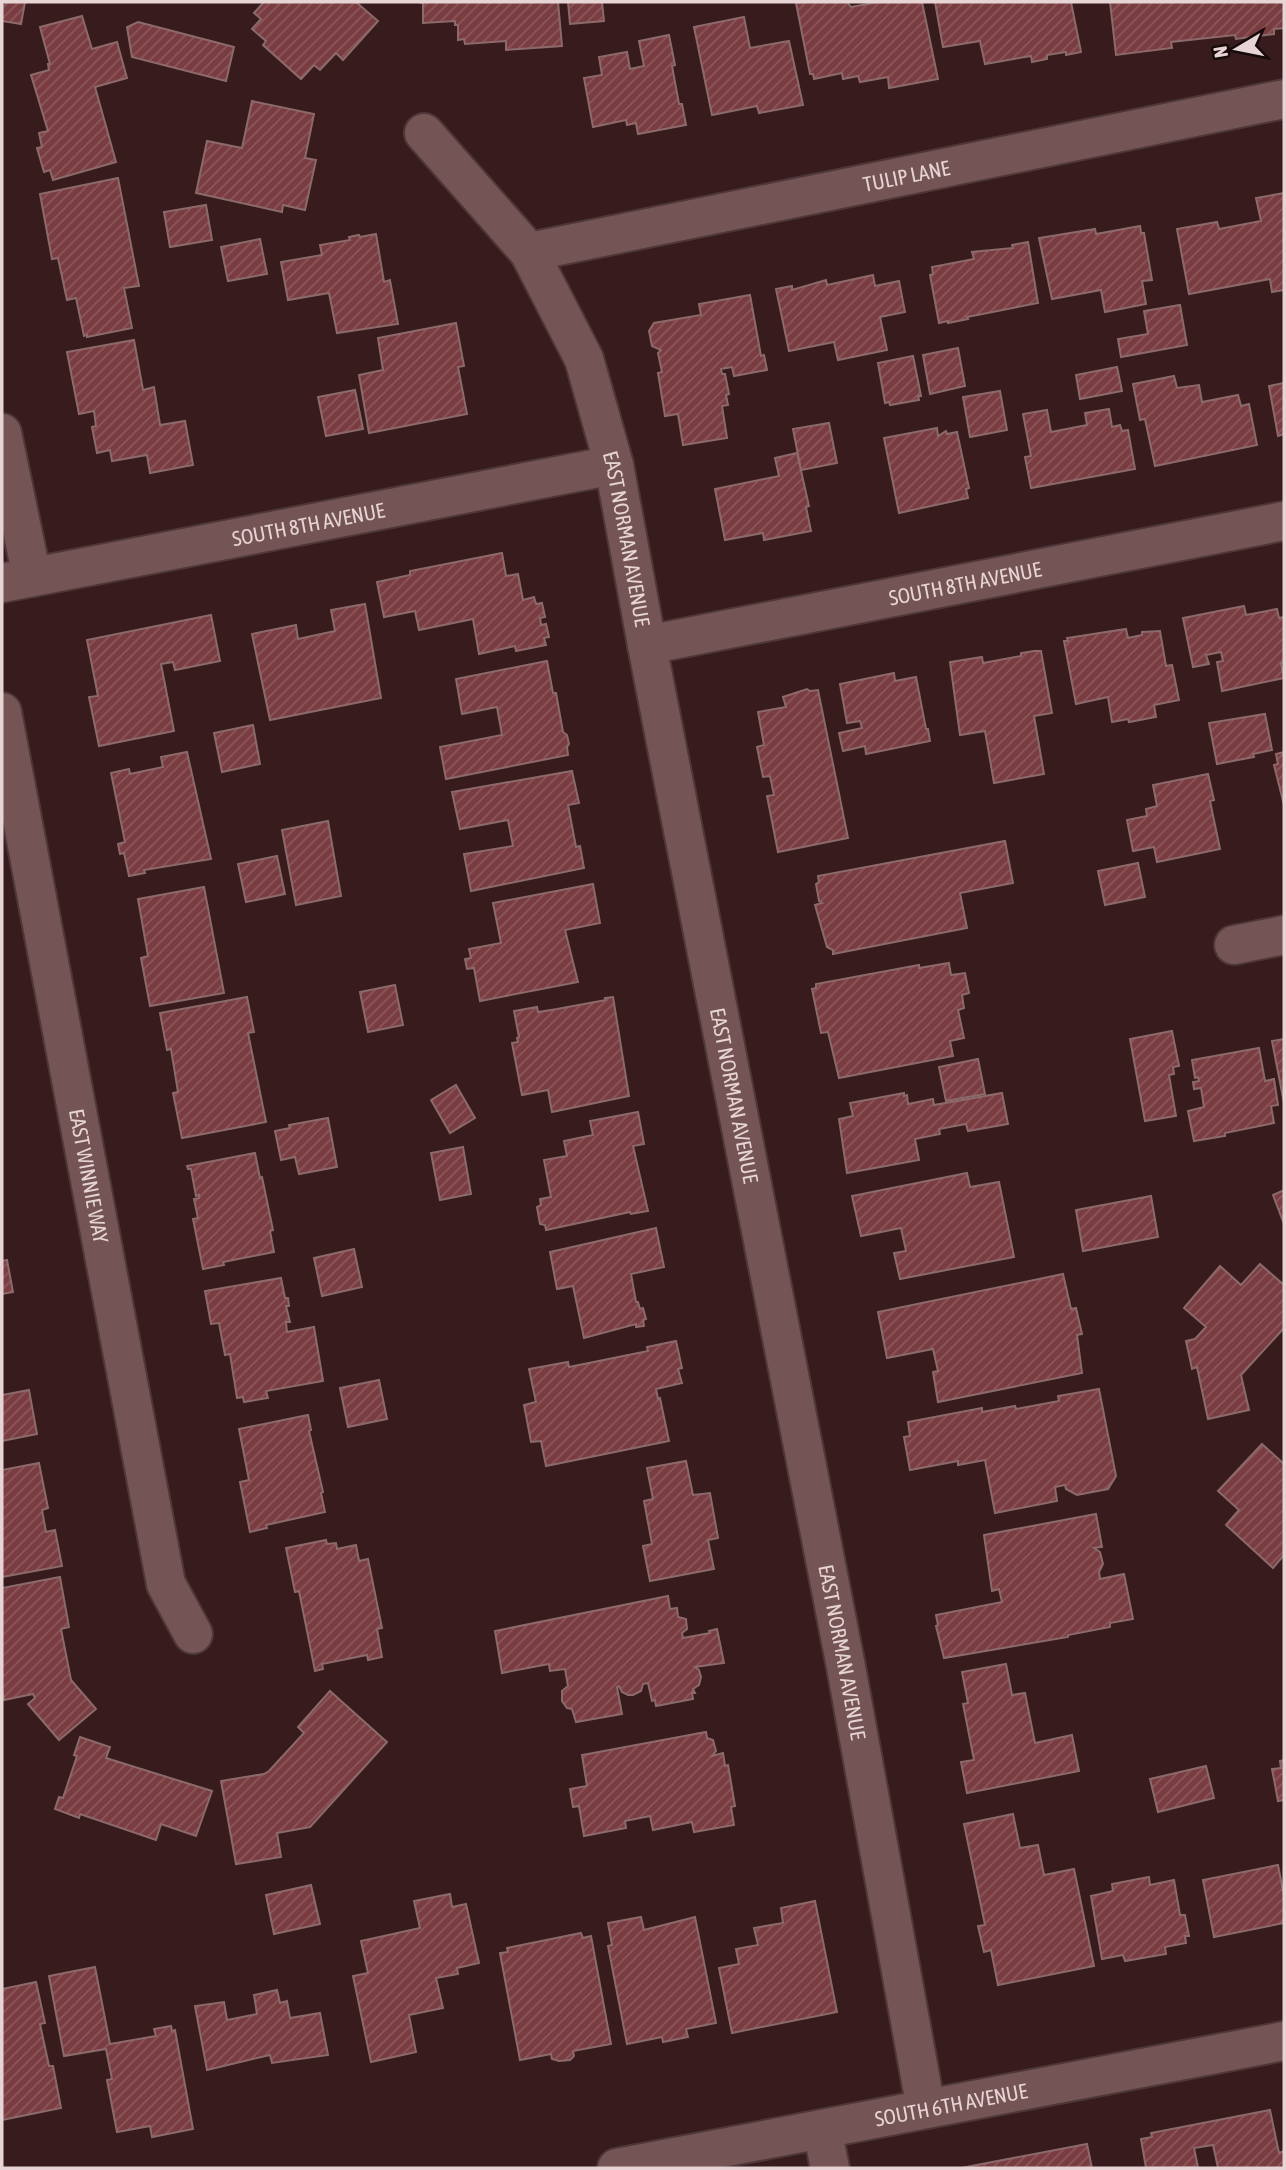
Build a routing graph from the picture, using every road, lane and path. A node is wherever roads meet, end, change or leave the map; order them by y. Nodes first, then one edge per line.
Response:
1 (1284, 99) edge
2 (424, 133) dead end
3 (529, 253) junction
4 (2, 433) edge
5 (614, 465) junction
6 (1284, 521) edge
7 (17, 580) edge
8 (647, 645) junction
9 (2, 712) edge
10 (1284, 935) edge
11 (1234, 945) dead end
12 (193, 1634) dead end
13 (1284, 2041) edge
14 (926, 2109) junction
15 (822, 2129) junction
16 (617, 2168) edge
17 (830, 2168) edge

1 - 3 street, TULIP LANE
2 - 3 street, EAST NORMAN AVENUE
3 - 5 street, EAST NORMAN AVENUE
4 - 7 street
5 - 7 street, SOUTH 8TH AVENUE
5 - 8 street, EAST NORMAN AVENUE
6 - 8 street, SOUTH 8TH AVENUE
8 - 14 street, EAST NORMAN AVENUE
9 - 12 street, EAST WINNIE WAY
10 - 11 street
13 - 14 street, SOUTH 6TH AVENUE
14 - 15 street, SOUTH 6TH AVENUE
15 - 16 street, SOUTH 6TH AVENUE
15 - 17 street

